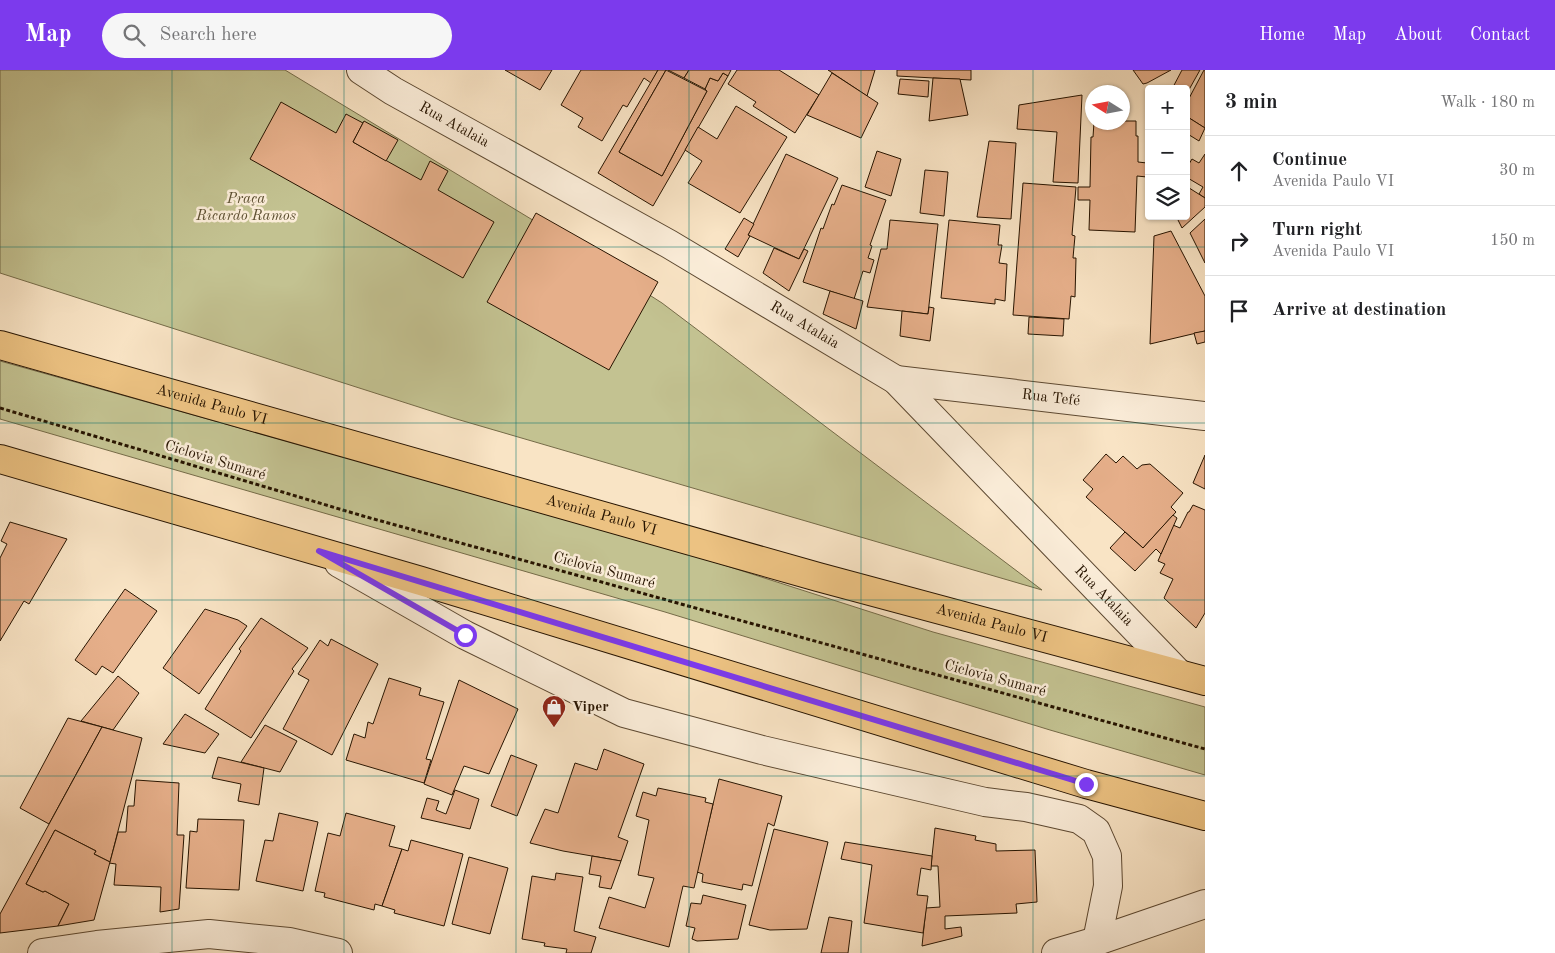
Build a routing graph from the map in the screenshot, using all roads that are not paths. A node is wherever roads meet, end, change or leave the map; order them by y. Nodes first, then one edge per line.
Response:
1 (361, 70) edge
2 (0, 345) edge
3 (896, 380) junction
4 (1205, 416) edge
5 (0, 459) edge
6 (319, 551) junction
7 (1178, 673) junction
8 (1205, 681) edge
9 (1205, 816) edge
10 (1205, 904) edge
11 (1098, 940) junction
12 (42, 953) edge
13 (338, 953) edge
14 (1056, 953) edge

1 - 3 street, Rua Atalaia
2 - 7 main road, Avenida Paulo VI
3 - 4 street, Rua Tefé
3 - 7 street, Rua Atalaia
5 - 6 main road
6 - 9 main road
6 - 11 street
7 - 8 main road, Avenida Paulo VI
10 - 11 street
11 - 14 street
12 - 13 street

